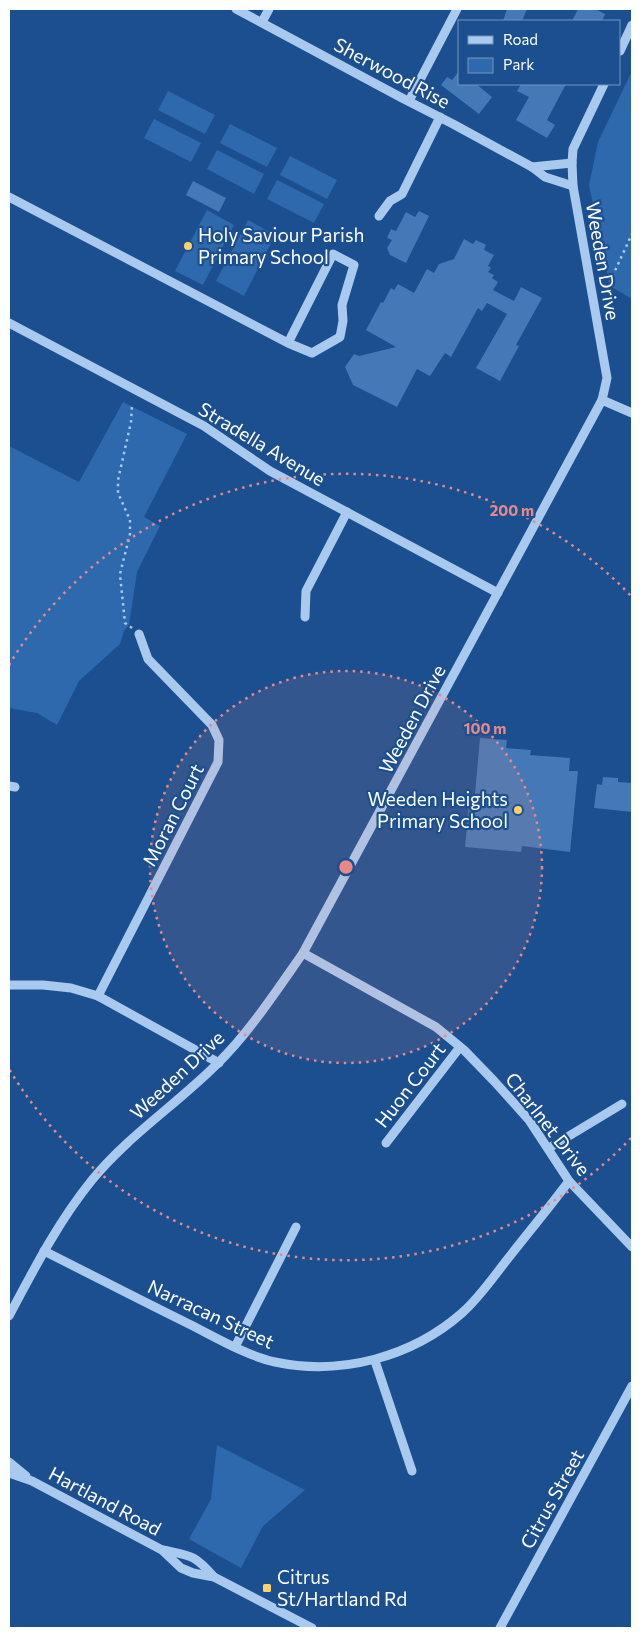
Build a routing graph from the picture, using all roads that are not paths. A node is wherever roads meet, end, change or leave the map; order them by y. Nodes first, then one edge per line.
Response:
1 (236, 9) edge
2 (269, 9) edge
3 (456, 9) edge
4 (262, 22) junction
5 (632, 25) edge
6 (621, 49) edge
7 (604, 85) edge
8 (409, 101) junction
9 (440, 117) junction
10 (572, 163) junction
11 (532, 167) junction
12 (573, 186) junction
13 (9, 197) edge
14 (380, 216) dead end
15 (9, 323) edge
16 (288, 343) junction
17 (602, 400) junction
18 (632, 413) edge
19 (347, 512) junction
20 (498, 593) junction
21 (305, 618) dead end
22 (139, 634) road end
23 (303, 954) junction
24 (9, 985) edge
25 (98, 996) junction
26 (460, 1047) junction
27 (219, 1063) junction
28 (622, 1104) dead end
29 (386, 1143) dead end
30 (549, 1148) junction
31 (569, 1181) junction
32 (296, 1227) dead end
33 (632, 1247) edge
34 (44, 1251) junction
35 (9, 1316) edge
36 (234, 1347) junction
37 (375, 1361) junction
38 (632, 1386) edge
39 (9, 1462) edge
40 (412, 1471) dead end
41 (9, 1473) edge
42 (32, 1481) junction
43 (162, 1550) junction
44 (214, 1577) junction
45 (312, 1628) edge
46 (500, 1628) edge

1 - 4 street, Sherwood Rise
2 - 4 street
3 - 8 street
4 - 8 street, Sherwood Rise
5 - 6 street
7 - 10 street, Weeden Drive
8 - 9 street, Sherwood Rise
9 - 11 street, Sherwood Rise
9 - 14 street
10 - 11 street
10 - 12 street, Weeden Drive
11 - 12 street, Sherwood Rise
12 - 17 street, Weeden Drive
13 - 16 street
15 - 19 street, Stradella Avenue
16 - 16 street
17 - 18 street
17 - 20 street, Weeden Drive
19 - 20 street, Stradella Avenue
19 - 21 street
20 - 23 street, Weeden Drive
22 - 25 street, Moran Court
23 - 26 street, Charlnet Drive
23 - 27 street, Weeden Drive
24 - 25 street
25 - 27 street
26 - 29 street, Huon Court
26 - 30 street, Charlnet Drive
27 - 34 street, Weeden Drive
28 - 30 street
30 - 31 street, Charlnet Drive
31 - 33 street, Charlnet Drive
31 - 37 street, Narracan Street
32 - 36 street
34 - 35 street, Weeden Drive
34 - 36 street, Narracan Street
36 - 37 street, Narracan Street
37 - 40 street
38 - 46 street, Citrus Street
39 - 42 street, Hartland Road
41 - 42 street, Hartland Road
42 - 43 street, Hartland Road
43 - 44 street, Hartland Road
43 - 44 street, Hartland Road
44 - 45 street, Hartland Road

